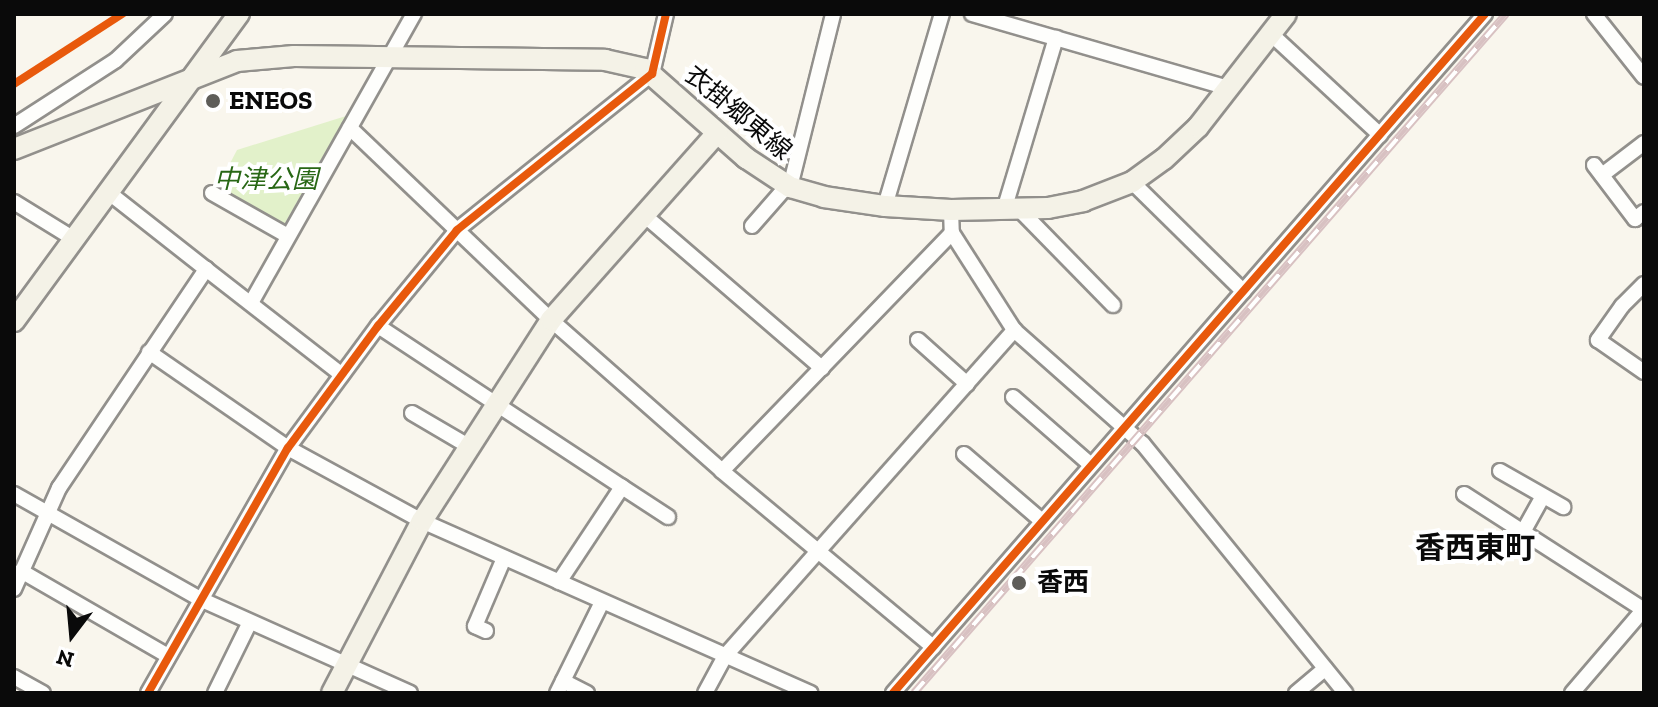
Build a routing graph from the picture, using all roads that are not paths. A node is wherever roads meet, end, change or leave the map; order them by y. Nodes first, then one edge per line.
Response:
1 (165, 14) edge
2 (239, 14) edge
3 (414, 14) edge
4 (666, 14) edge
5 (833, 14) edge
6 (942, 14) edge
7 (972, 14) edge
8 (1286, 14) edge
9 (1485, 14) edge
10 (1594, 14) edge
11 (1270, 33) junction
12 (1056, 38) junction
13 (388, 59) junction
14 (652, 74) junction
15 (195, 76) junction
16 (1644, 77) edge
17 (1229, 88) junction
18 (14, 126) edge
19 (350, 128) junction
20 (717, 133) junction
21 (1380, 135) junction
22 (1644, 143) edge
23 (14, 149) edge
24 (1132, 182) junction
25 (789, 187) junction
26 (108, 192) junction
27 (212, 193) dead end
28 (14, 202) edge
29 (885, 206) junction
30 (951, 210) junction
31 (1012, 210) junction
32 (1644, 212) edge
33 (644, 215) junction
34 (752, 226) dead end
35 (457, 230) junction
36 (952, 233) junction
37 (288, 236) junction
38 (74, 239) junction
39 (206, 269) junction
40 (1644, 284) edge
41 (1243, 291) junction
42 (251, 303) junction
43 (1113, 305) dead end
44 (551, 320) junction
45 (14, 321) edge
46 (378, 326) junction
47 (1014, 330) junction
48 (918, 340) dead end
49 (149, 352) junction
50 (822, 368) junction
51 (1644, 372) edge
52 (342, 375) junction
53 (967, 384) junction
54 (1013, 397) dead end
55 (497, 404) junction
56 (412, 413) dead end
57 (1125, 426) junction
58 (470, 447) junction
59 (288, 448) junction
60 (964, 454) dead end
61 (1091, 465) junction
62 (722, 471) junction
63 (1500, 471) dead end
64 (622, 487) junction
65 (14, 494) edge
66 (1464, 494) dead end
67 (1543, 496) junction
68 (1563, 507) dead end
69 (46, 513) junction
70 (668, 517) dead end
71 (422, 521) junction
72 (1042, 521) junction
73 (1523, 532) junction
74 (817, 551) junction
75 (504, 558) junction
76 (21, 571) junction
77 (559, 582) junction
78 (14, 589) edge
79 (200, 599) junction
80 (602, 602) junction
81 (1644, 609) edge
82 (250, 622) junction
83 (486, 631) dead end
84 (933, 647) junction
85 (168, 656) junction
86 (725, 656) junction
87 (346, 665) junction
88 (1325, 669) junction
89 (14, 677) edge
90 (560, 687) edge
91 (39, 692) edge
92 (148, 693) edge
93 (215, 693) edge
94 (332, 693) edge
95 (410, 693) edge
96 (587, 693) edge
97 (705, 693) edge
98 (811, 693) edge
99 (893, 693) edge
100 (1296, 693) edge
101 (1345, 693) edge
102 (1572, 693) edge

1 - 18 street
2 - 15 main road
3 - 13 street
4 - 14 street
5 - 25 street
6 - 29 street
7 - 12 street
8 - 11 main road, 衣掛郷東線
9 - 21 street
10 - 16 street
11 - 17 main road, 衣掛郷東線
11 - 21 street
12 - 17 street
12 - 31 street
13 - 14 main road, 衣掛郷東線
13 - 15 main road, 衣掛郷東線
13 - 19 street
14 - 20 main road, 衣掛郷東線
14 - 35 street
15 - 23 main road, 衣掛郷東線
15 - 26 main road
17 - 24 main road, 衣掛郷東線
19 - 35 street
19 - 37 street
20 - 25 main road, 衣掛郷東線
20 - 33 main road
21 - 41 street
22 - 32 street
24 - 31 main road, 衣掛郷東線
24 - 41 street
25 - 29 main road, 衣掛郷東線
25 - 34 street
26 - 38 main road
26 - 39 street
27 - 37 street
28 - 38 street
29 - 30 main road, 衣掛郷東線
30 - 31 main road, 衣掛郷東線
30 - 36 street
31 - 43 street
33 - 44 main road
33 - 50 street
35 - 44 street
35 - 46 street
36 - 47 street
36 - 50 street
37 - 42 street
38 - 45 main road
39 - 42 street
39 - 49 street
40 - 51 street
41 - 57 street
42 - 52 street
44 - 55 main road
44 - 62 street
46 - 52 street
46 - 55 street
47 - 53 street
47 - 57 street
48 - 53 street
49 - 59 street
49 - 69 street
50 - 62 street
52 - 59 street
53 - 74 street
54 - 61 street
55 - 58 main road
55 - 64 street
56 - 58 street
57 - 61 street
57 - 88 street
58 - 71 main road
59 - 71 street
59 - 79 street
60 - 72 street
61 - 72 street
62 - 74 street
63 - 67 street
64 - 70 street
64 - 77 street
65 - 69 street
66 - 73 street
67 - 68 street
67 - 73 street
69 - 76 street
69 - 79 street
71 - 75 street
71 - 87 main road
72 - 84 street
73 - 81 street
74 - 84 street
74 - 86 street
75 - 77 street
75 - 83 street
76 - 78 street
76 - 85 street
77 - 80 street
79 - 82 street
79 - 85 street
80 - 86 street
80 - 90 street
81 - 102 street
82 - 87 street
82 - 93 street
84 - 99 street
85 - 92 street
86 - 97 street
86 - 98 street
87 - 94 main road
87 - 95 street
88 - 100 street
88 - 101 street
89 - 91 street
90 - 96 street

